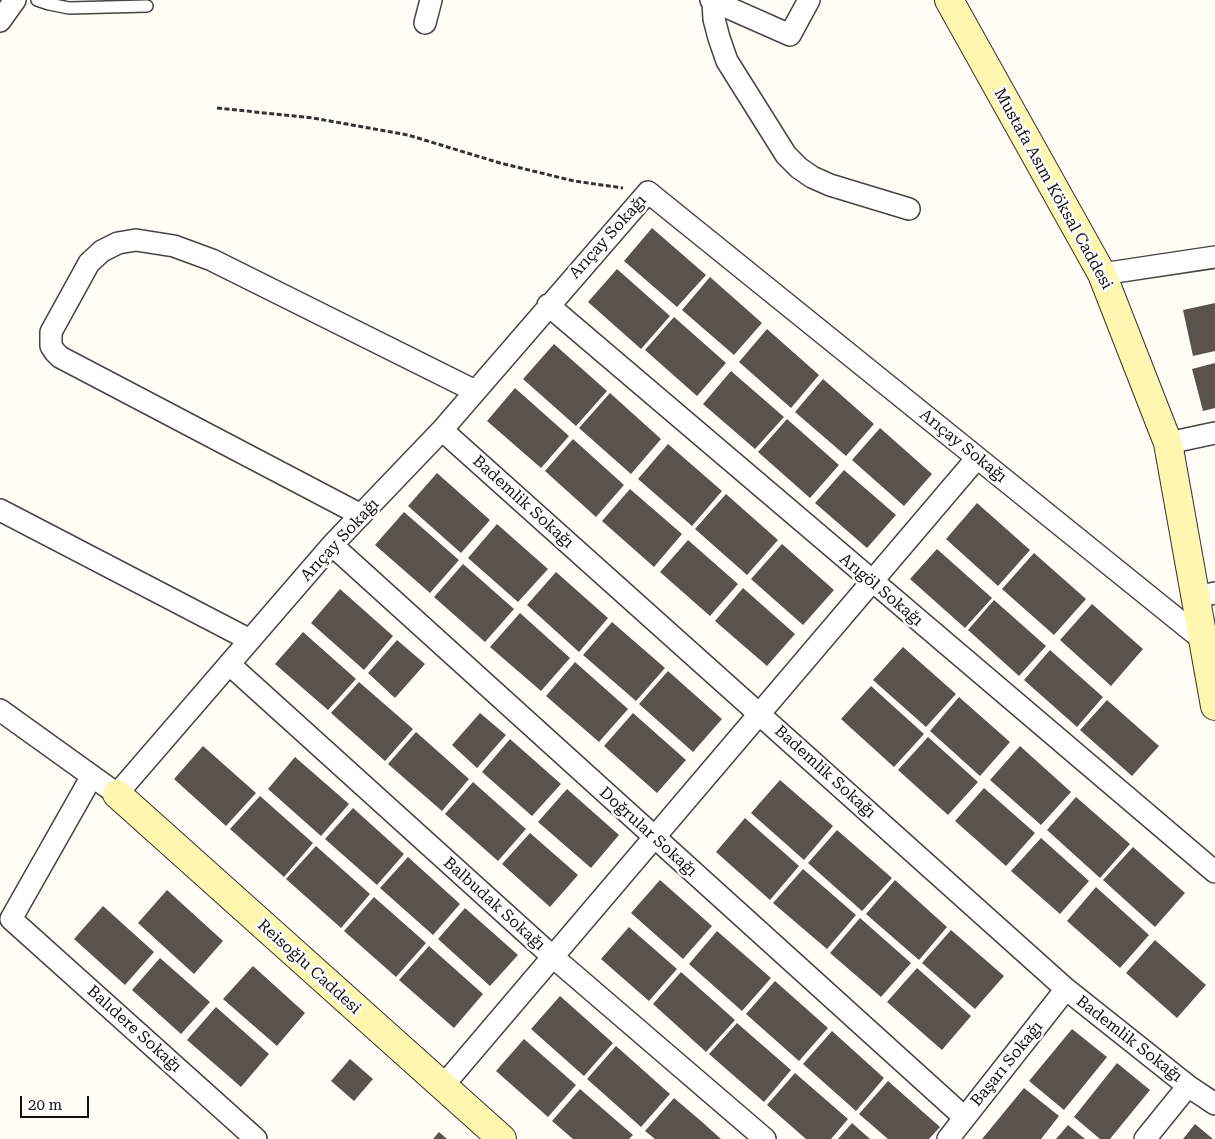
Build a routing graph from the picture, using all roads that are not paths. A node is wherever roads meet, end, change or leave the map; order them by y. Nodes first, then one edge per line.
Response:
1 (15, 0) edge
2 (37, 0) edge
3 (431, 0) edge
4 (712, 0) edge
5 (808, 0) edge
6 (949, 0) edge
7 (148, 6) dead end
8 (0, 21) edge
9 (425, 23) dead end
10 (909, 209) dead end
11 (1215, 257) edge
12 (1102, 274) junction
13 (548, 305) junction
14 (475, 391) junction
15 (442, 430) junction
16 (1215, 433) edge
17 (1168, 443) junction
18 (977, 458) junction
19 (0, 510) edge
20 (361, 515) junction
21 (332, 545) junction
22 (872, 582) junction
23 (1205, 595) edge
24 (250, 640) junction
25 (1203, 640) junction
26 (229, 664) junction
27 (1215, 706) edge
28 (0, 710) edge
29 (759, 714) junction
30 (92, 776) junction
31 (117, 794) junction
32 (654, 838) junction
33 (1215, 872) edge
34 (6, 919) edge
35 (553, 957) junction
36 (1066, 989) junction
37 (1188, 1086) junction
38 (442, 1087) junction
39 (1215, 1104) edge
40 (964, 1117) junction
41 (256, 1139) edge
42 (502, 1139) edge
43 (764, 1139) edge
44 (948, 1139) edge
45 (1145, 1139) edge

1 - 8 street
2 - 7 lane
3 - 9 street
4 - 5 street
4 - 10 street
6 - 12 street, Mustafa Asım Köksal Caddesi
11 - 12 street
12 - 17 street, Mustafa Asım Köksal Caddesi
13 - 14 street, Arıçay Sokağı
13 - 18 street, Arıçay Sokağı
13 - 22 street, Arıgöl Sokağı
14 - 15 street, Arıçay Sokağı
14 - 20 street
15 - 20 street, Arıçay Sokağı
15 - 29 street, Bademlik Sokağı
16 - 17 street
17 - 23 street, Mustafa Asım Köksal Caddesi
18 - 22 street
18 - 25 street, Arıçay Sokağı
19 - 24 street
20 - 21 street, Arıçay Sokağı
21 - 24 street, Arıçay Sokağı
21 - 32 street, Doğrular Sokağı
22 - 29 street
22 - 33 street, Arıgöl Sokağı
23 - 25 street, Mustafa Asım Köksal Caddesi
24 - 26 street, Arıçay Sokağı
25 - 27 street, Mustafa Asım Köksal Caddesi
26 - 31 street, Arıçay Sokağı
26 - 35 street, Balbudak Sokağı
28 - 30 street
29 - 32 street
29 - 36 street, Bademlik Sokağı
30 - 31 street
30 - 34 street
31 - 38 street, Reisoğlu Caddesi
32 - 35 street
32 - 40 street, Doğrular Sokağı
34 - 41 street, Balıdere Sokağı
35 - 38 street
35 - 43 street, Balbudak Sokağı
36 - 37 street, Bademlik Sokağı
36 - 40 street, Başarı Sokağı
37 - 39 street, Bademlik Sokağı
37 - 45 street
38 - 42 street, Reisoğlu Caddesi
40 - 44 street, Başarı Sokağı

